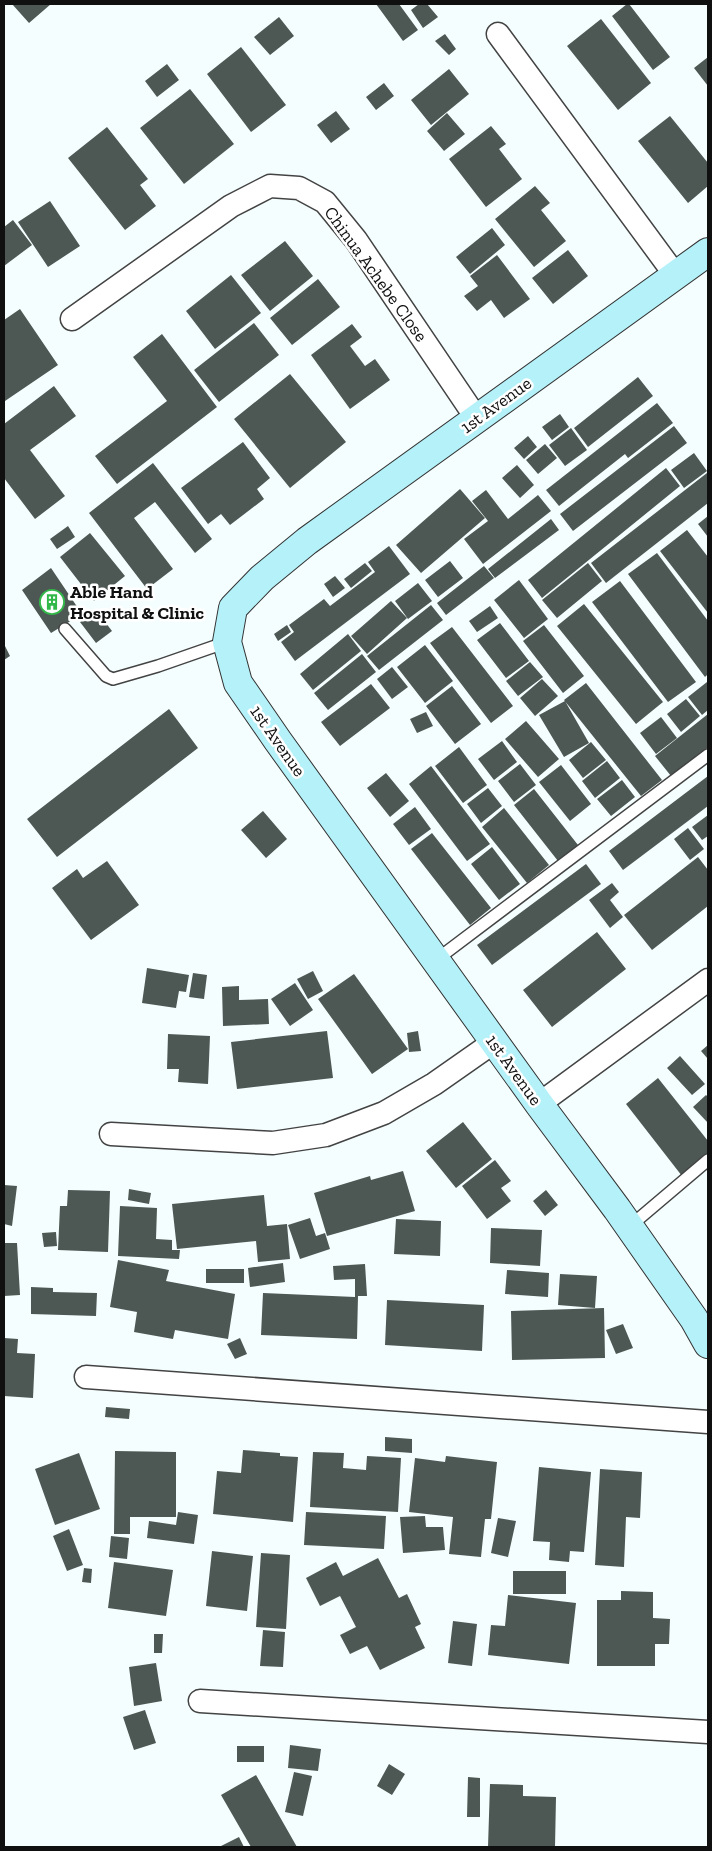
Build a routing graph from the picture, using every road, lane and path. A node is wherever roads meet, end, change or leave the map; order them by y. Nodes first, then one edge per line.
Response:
1 (498, 34) dead end
2 (708, 252) edge
3 (676, 276) junction
4 (72, 319) dead end
5 (477, 419) junction
6 (65, 629) dead end
7 (227, 642) junction
8 (708, 755) edge
9 (436, 961) junction
10 (708, 980) edge
11 (494, 1042) junction
12 (539, 1104) junction
13 (111, 1134) dead end
14 (708, 1160) edge
15 (629, 1227) junction
16 (701, 1316) edge
17 (708, 1344) edge
18 (86, 1377) dead end
19 (708, 1422) edge
20 (200, 1700) dead end
21 (708, 1732) edge

1 - 3 street
2 - 3 street, 1st Avenue
3 - 5 street, 1st Avenue
4 - 5 street, Chinua Achebe Close
5 - 7 street, 1st Avenue
6 - 7 lane
7 - 9 street, 1st Avenue
8 - 9 lane
9 - 11 street, 1st Avenue
10 - 12 street
11 - 12 street, 1st Avenue
11 - 13 street
12 - 15 street, 1st Avenue
14 - 15 lane
15 - 16 street, 1st Avenue
16 - 17 street, 1st Avenue
18 - 19 street
20 - 21 street

